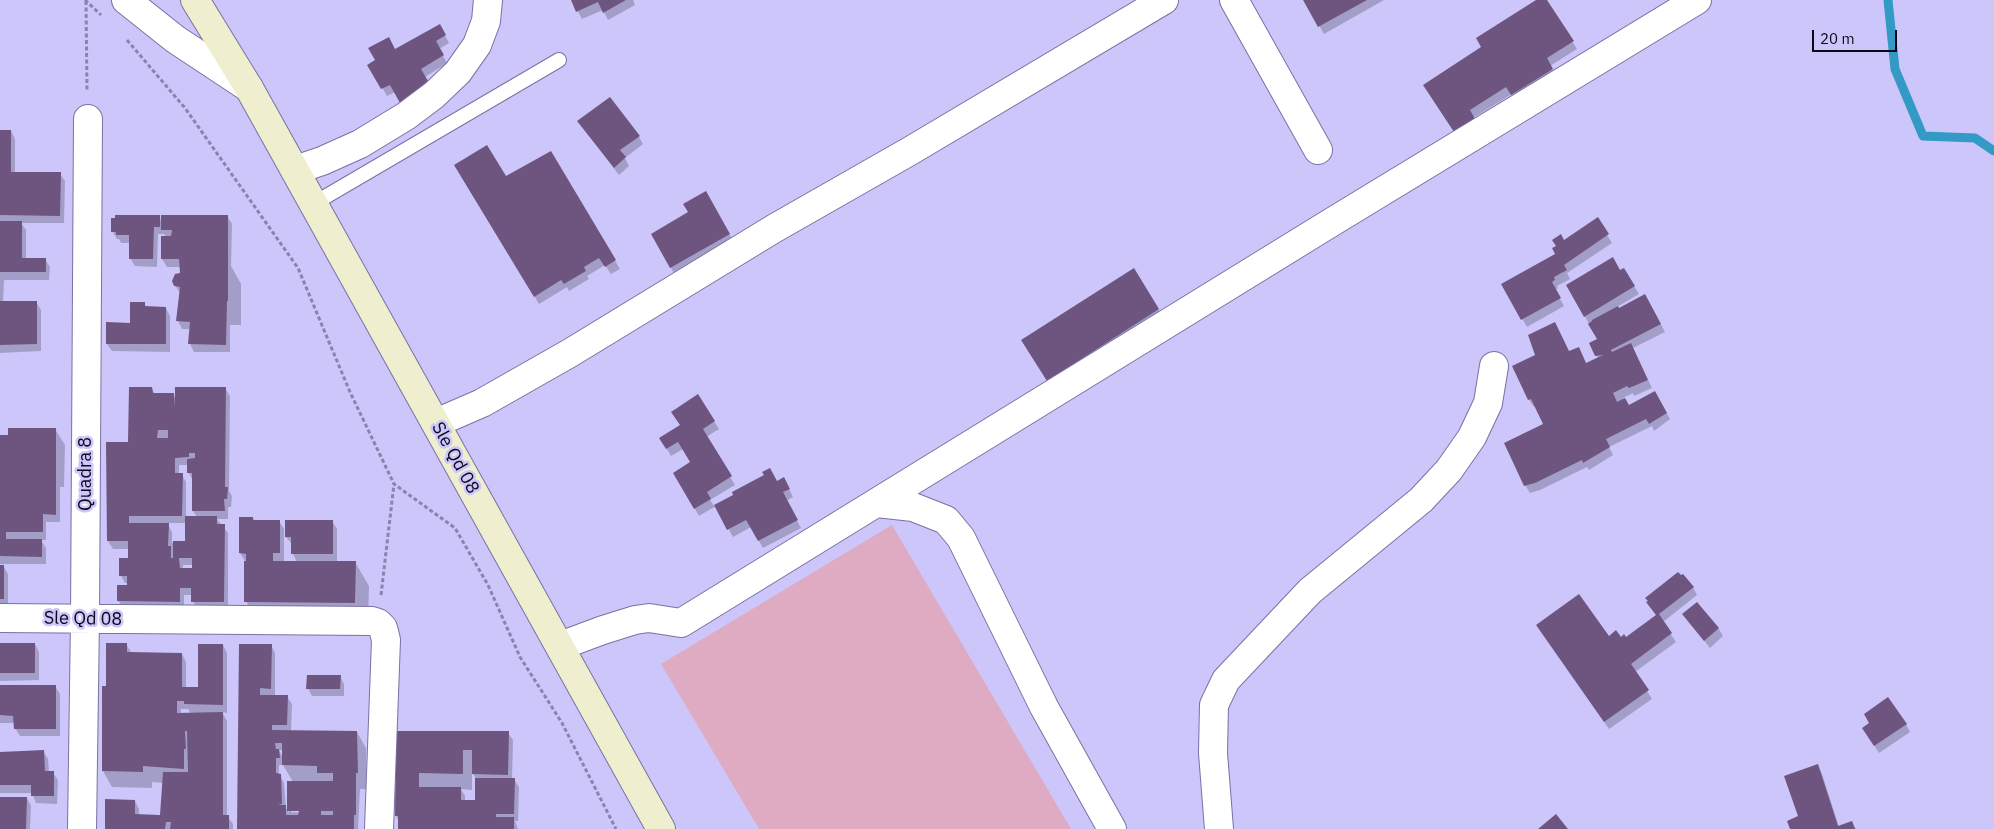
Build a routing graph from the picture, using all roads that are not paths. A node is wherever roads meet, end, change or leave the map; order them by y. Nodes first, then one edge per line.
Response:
1 (126, 0) edge
2 (195, 0) edge
3 (488, 0) edge
4 (1164, 0) edge
5 (1234, 0) edge
6 (1697, 0) edge
7 (559, 60) dead end
8 (249, 88) junction
9 (88, 119) road end
10 (1318, 150) dead end
11 (295, 170) junction
12 (313, 204) junction
13 (1494, 366) dead end
14 (436, 423) junction
15 (877, 503) junction
16 (0, 618) edge
17 (86, 619) junction
18 (560, 646) junction
19 (82, 829) edge
20 (379, 829) edge
21 (662, 829) edge
22 (1112, 829) edge
23 (1219, 829) edge

1 - 8 street
2 - 8 street, Sle Qd 08
3 - 11 street
4 - 14 street
5 - 10 street
6 - 15 street
7 - 12 lane
8 - 11 street, Sle Qd 08
9 - 17 street, Quadra 8
11 - 12 street, Sle Qd 08
12 - 14 street, Sle Qd 08
13 - 23 street
14 - 18 street, Sle Qd 08
15 - 18 street
15 - 22 street
16 - 17 street, Sle Qd 08
17 - 19 street, Quadra 8
17 - 20 street, Sle Qd 08
18 - 21 street, Sle Qd 08

